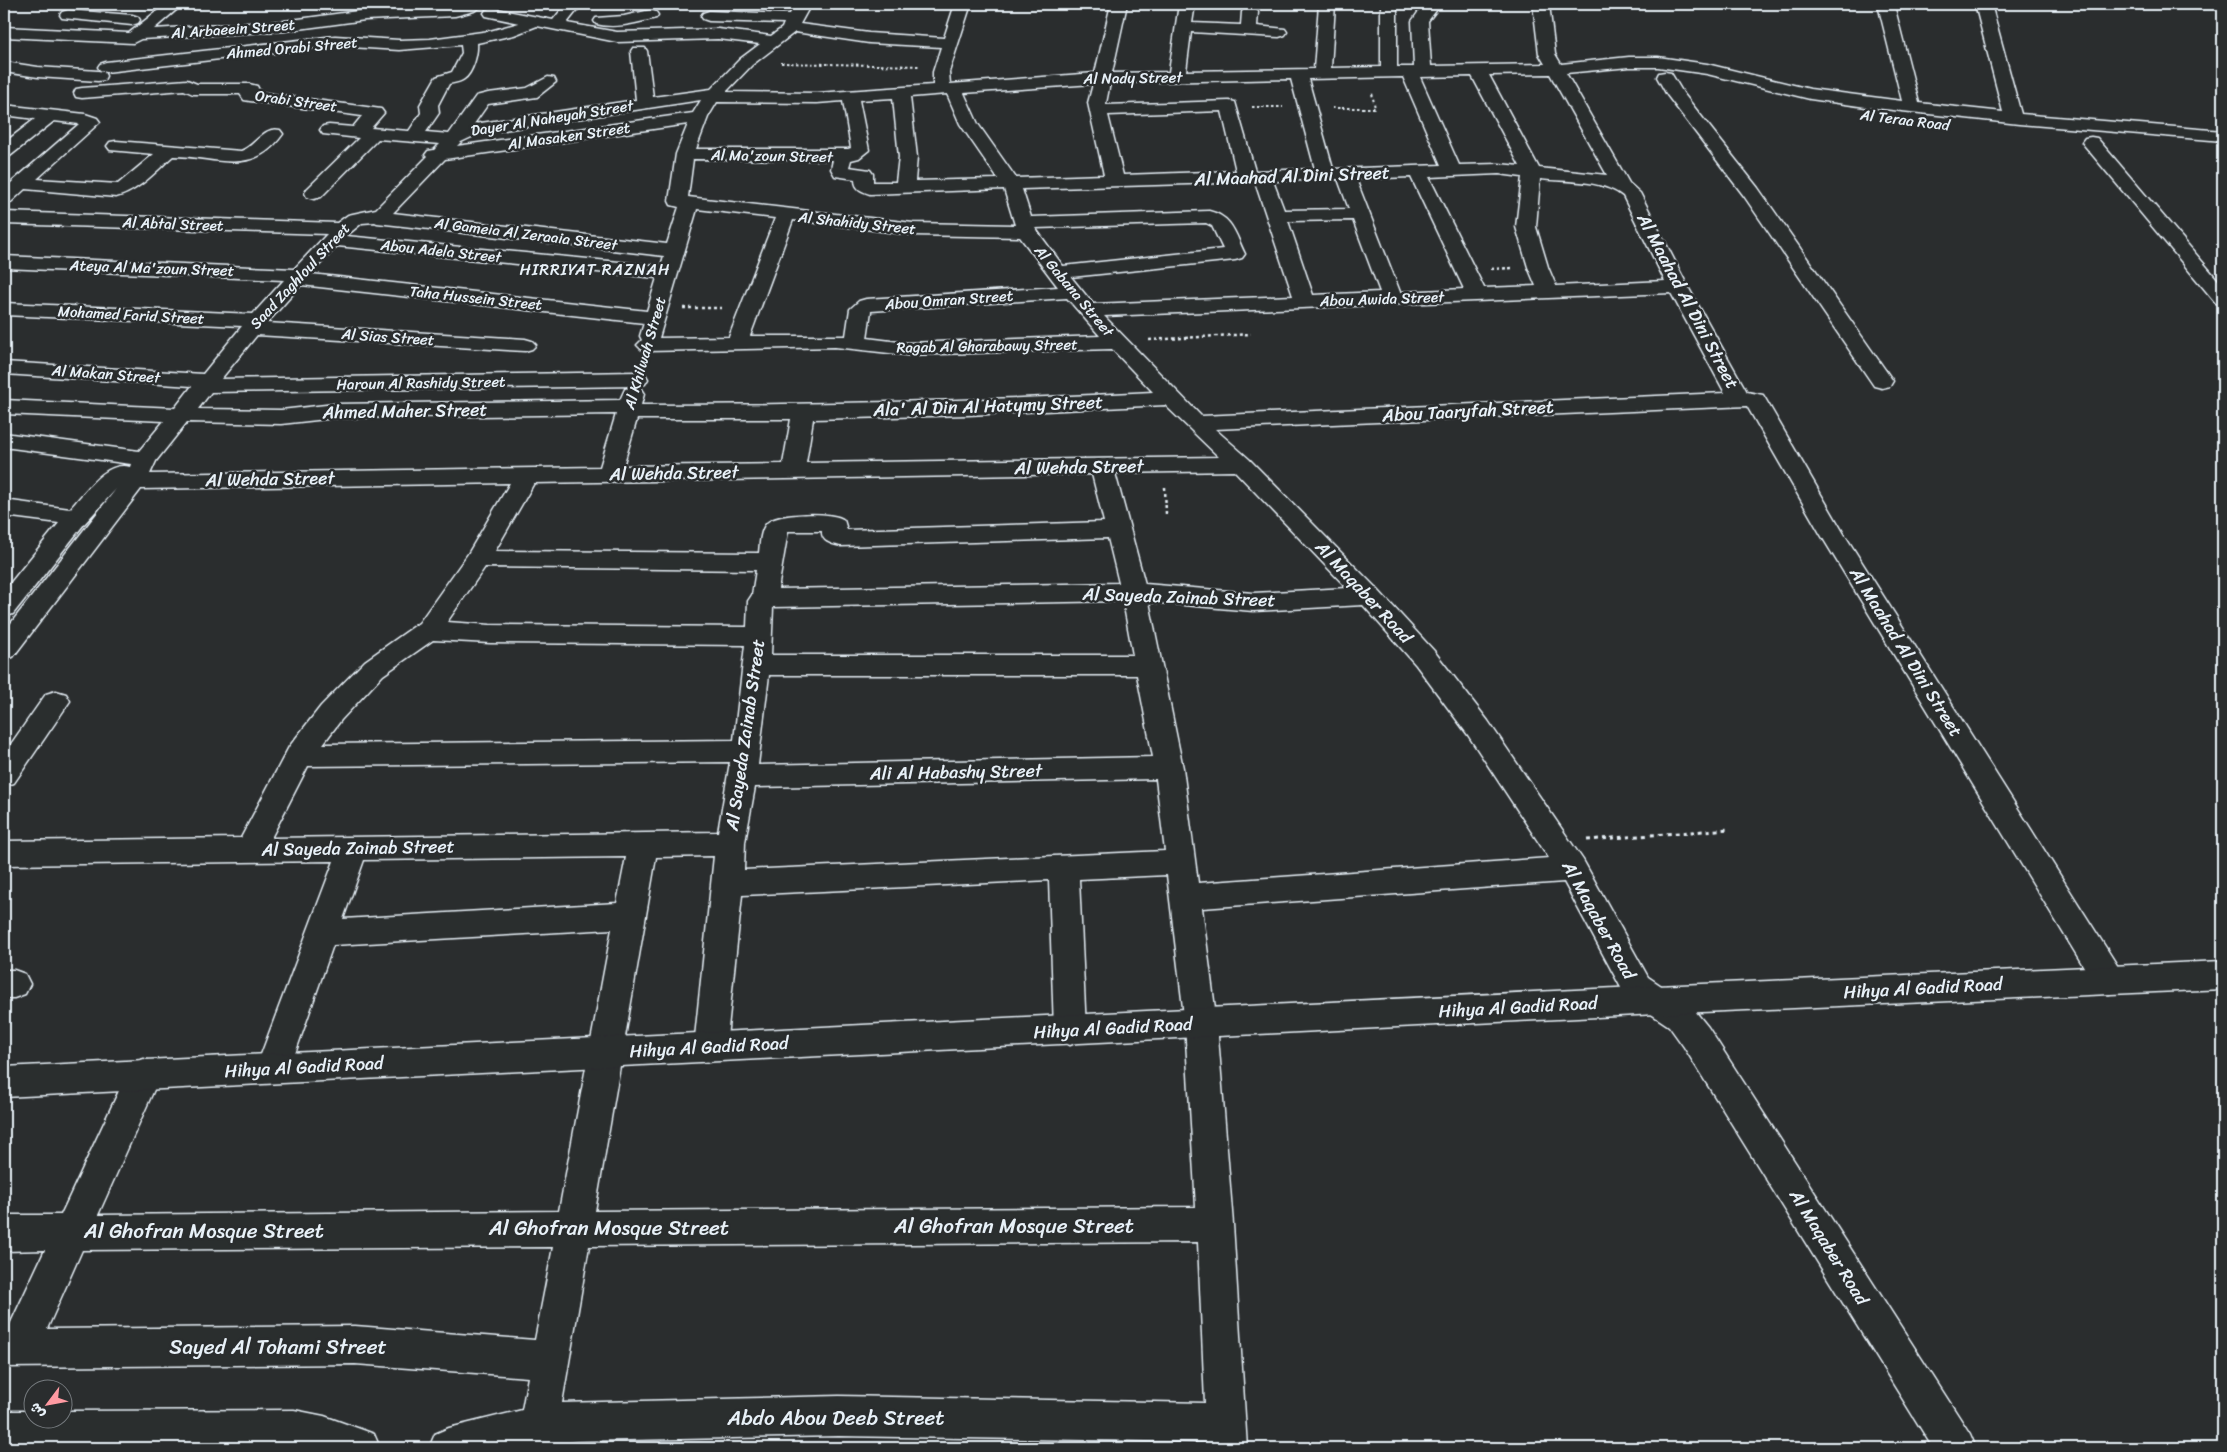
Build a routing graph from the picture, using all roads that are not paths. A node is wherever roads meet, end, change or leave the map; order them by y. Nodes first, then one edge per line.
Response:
1 (175, 4) edge
2 (515, 4) edge
3 (574, 4) edge
4 (803, 4) edge
5 (1119, 4) edge
6 (1187, 4) edge
7 (1327, 4) edge
8 (1389, 4) edge
9 (1433, 4) edge
10 (1541, 4) edge
11 (1983, 4) edge
12 (962, 7) dead end
13 (1887, 9) dead end
14 (483, 12) edge
15 (1250, 12) dead end
16 (68, 15) dead end
17 (650, 16) dead end
18 (708, 16) dead end
19 (536, 21) junction
20 (151, 22) junction
21 (559, 22) junction
22 (793, 23) junction
23 (1184, 27) junction
24 (1248, 30) junction
25 (4, 32) edge
26 (1279, 32) dead end
27 (134, 37) junction
28 (469, 38) junction
29 (775, 41) junction
30 (951, 43) junction
31 (639, 51) dead end
32 (198, 57) junction
33 (1590, 66) junction
34 (4, 67) edge
35 (1555, 69) junction
36 (1478, 71) junction
37 (102, 72) junction
38 (1389, 72) junction
39 (1416, 72) junction
40 (1298, 74) junction
41 (1322, 74) junction
42 (1177, 76) junction
43 (1665, 77) junction
44 (1102, 78) junction
45 (548, 82) dead end
46 (192, 88) junction
47 (947, 88) junction
48 (901, 92) junction
49 (82, 94) junction
50 (714, 95) junction
51 (850, 95) junction
52 (645, 103) junction
53 (1912, 107) junction
54 (4, 110) edge
55 (1098, 110) junction
56 (56, 116) junction
57 (699, 117) junction
58 (2019, 124) junction
59 (329, 130) dead end
60 (274, 134) dead end
61 (414, 136) junction
62 (2223, 136) edge
63 (363, 138) junction
64 (454, 139) junction
65 (2060, 139) dead end
66 (116, 146) dead end
67 (170, 150) junction
68 (2223, 150) edge
69 (4, 152) edge
70 (685, 154) junction
71 (438, 155) junction
72 (840, 156) junction
73 (1452, 170) junction
74 (1418, 172) junction
75 (1532, 172) junction
76 (1335, 174) junction
77 (1255, 177) junction
78 (1115, 182) junction
79 (21, 183) junction
80 (1012, 185) junction
81 (865, 186) junction
82 (1622, 186) junction
83 (905, 187) junction
84 (314, 193) dead end
85 (4, 198) edge
86 (689, 204) junction
87 (1360, 214) junction
88 (786, 215) junction
89 (1277, 216) junction
90 (377, 217) junction
91 (4, 218) edge
92 (858, 224) junction
93 (1025, 227) junction
94 (337, 235) junction
95 (675, 251) junction
96 (4, 262) edge
97 (669, 273) junction
98 (1057, 273) junction
99 (298, 277) junction
100 (1678, 287) junction
101 (1073, 292) junction
102 (1549, 292) junction
103 (1477, 295) junction
104 (1392, 298) junction
105 (2223, 300) edge
106 (1305, 302) junction
107 (4, 309) edge
108 (1087, 310) junction
109 (657, 313) junction
110 (255, 324) junction
111 (1118, 342) junction
112 (737, 343) junction
113 (856, 343) junction
114 (525, 345) dead end
115 (648, 345) junction
116 (4, 368) edge
117 (637, 379) junction
118 (1882, 381) dead end
119 (207, 384) junction
120 (1173, 398) junction
121 (1740, 398) junction
122 (4, 407) edge
123 (628, 409) junction
124 (803, 412) junction
125 (180, 416) junction
126 (1195, 423) junction
127 (4, 440) edge
128 (145, 459) junction
129 (1241, 464) junction
130 (1102, 467) junction
131 (793, 472) junction
132 (609, 474) junction
133 (526, 476) junction
134 (108, 482) junction
135 (134, 482) junction
136 (4, 508) edge
137 (76, 518) junction
138 (1118, 530) junction
139 (478, 559) junction
140 (770, 562) junction
141 (1134, 592) junction
142 (1369, 596) junction
143 (764, 599) junction
144 (42, 601) junction
145 (6, 605) edge
146 (428, 630) junction
147 (759, 637) junction
148 (4, 650) edge
149 (756, 665) junction
150 (1148, 665) junction
151 (56, 700) dead end
152 (299, 755) junction
153 (744, 763) junction
154 (1169, 768) junction
155 (4, 775) edge
156 (730, 842) junction
157 (643, 844) junction
158 (354, 848) junction
159 (250, 850) junction
160 (4, 853) edge
161 (1180, 862) junction
162 (1063, 866) junction
163 (1572, 869) junction
164 (728, 883) junction
165 (1185, 897) junction
166 (630, 915) junction
167 (322, 933) junction
168 (2223, 975) edge
169 (2109, 980) junction
170 (1658, 1000) junction
171 (1201, 1024) junction
172 (1070, 1030) junction
173 (710, 1047) junction
174 (605, 1052) junction
175 (273, 1068) junction
176 (144, 1074) junction
177 (4, 1082) edge
178 (1215, 1224) junction
179 (573, 1229) junction
180 (72, 1232) junction
181 (4, 1233) edge
182 (11, 1348) edge
183 (552, 1360) junction
184 (539, 1425) junction
185 (4, 1431) edge
186 (1226, 1436) edge
187 (360, 1448) edge
188 (449, 1448) edge
189 (1956, 1448) edge

1 - 20 street
2 - 14 street, Al Arbaeein Street
3 - 21 street
4 - 22 street
5 - 44 street
6 - 23 street
7 - 41 street
8 - 38 street
9 - 39 street
10 - 35 street
11 - 58 street
12 - 30 street
13 - 53 street
14 - 19 street
14 - 27 street, Al Arbaeein Street
15 - 24 street
16 - 20 street
17 - 21 street
18 - 22 street
19 - 21 street
19 - 28 street, Ahmed Orabi Street
20 - 27 street
21 - 29 street
22 - 29 street
22 - 30 street
23 - 24 street
23 - 42 street
24 - 26 street
25 - 27 street, Al Arbaeein Street
27 - 37 street
28 - 32 street, Ahmed Orabi Street
28 - 61 street
29 - 50 street
30 - 47 street
31 - 52 street
32 - 37 street, Ahmed Orabi Street
32 - 46 street
33 - 35 street, Al Teraa Road
33 - 43 street, Al Teraa Road
33 - 53 street, Al Teraa Road
34 - 37 street, Ahmed Orabi Street
35 - 36 street, Al Nady Street
35 - 82 street
36 - 39 street, Al Nady Street
36 - 75 street
37 - 49 street
38 - 39 street, Al Nady Street
38 - 41 street, Al Nady Street
39 - 73 street
40 - 41 street, Al Nady Street
40 - 42 street, Al Nady Street
40 - 76 street
42 - 44 street, Al Nady Street
43 - 58 street, Al Teraa Road
43 - 118 street
44 - 47 street, Al Nady Street
44 - 55 street
45 - 64 street
46 - 49 street, Orabi Street
46 - 63 street, Orabi Street
47 - 48 street, Al Nady Street
47 - 80 street, Al Gabana Street
48 - 51 street, Al Nady Street
48 - 83 street
49 - 56 street
50 - 51 street, Al Nady Street
50 - 52 street, Dayer Al Naheyah Street
50 - 57 street
51 - 72 street
52 - 64 street, Dayer Al Naheyah Street
53 - 58 street, Al Teraa Road
54 - 56 street
55 - 77 street
55 - 78 street
56 - 69 street
56 - 79 street
57 - 70 street
57 - 71 street, Al Masaken Street
58 - 62 street, Al Teraa Road
58 - 65 street, Al Teraa Road
59 - 63 street, Dayer Al Naheyah Street
60 - 67 street
61 - 63 street, Dayer Al Naheyah Street
61 - 64 street, Dayer Al Naheyah Street
63 - 71 street, Al Masaken Street
63 - 84 street
64 - 71 street
66 - 67 street
67 - 79 street
68 - 105 street
70 - 72 street, Al Ma'zoun Street
70 - 86 street
71 - 90 street
72 - 81 street, Al Ma'zoun Street
73 - 74 street, Al Maahad Al Dini Street
73 - 75 street, Al Maahad Al Dini Street
74 - 76 street, Al Maahad Al Dini Street
74 - 103 street
75 - 82 street, Al Maahad Al Dini Street
75 - 102 street
76 - 77 street, Al Maahad Al Dini Street
76 - 87 street
77 - 78 street, Al Maahad Al Dini Street
77 - 89 street
78 - 80 street, Al Maahad Al Dini Street
79 - 85 street
80 - 83 street
80 - 93 street, Al Gabana Street
81 - 83 street
81 - 92 street
82 - 100 street, Al Maahad Al Dini Street
86 - 88 street, Al Shahidy Street
86 - 95 street, Al Khilwah Street
87 - 89 street
87 - 104 street
88 - 92 street, Al Shahidy Street
88 - 112 street
89 - 106 street
90 - 94 street, Saad Zaghloul Street
90 - 95 street, Al Gameia Al Zeraaia Street
91 - 94 street, Al Abtal Street
92 - 93 street, Al Shahidy Street
93 - 98 street, Al Gabana Street
93 - 98 street, Al Shahidy Street
94 - 97 street, Abou Adela Street
94 - 99 street, Saad Zaghloul Street
95 - 97 street, Al Khilwah Street
96 - 99 street, Ateya Al Ma'zoun Street
97 - 109 street, Al Khilwah Street
98 - 101 street, Al Gabana Street
99 - 109 street, Taha Hussein Street
99 - 110 street, Saad Zaghloul Street
100 - 102 street, Abou Awida Street
100 - 121 street, Al Maahad Al Dini Street
101 - 108 street, Al Gabana Street
101 - 113 street, Abou Omran Street
102 - 103 street, Abou Awida Street
103 - 104 street, Abou Awida Street
104 - 106 street, Abou Awida Street
106 - 108 street, Abou Awida Street
107 - 110 street, Mohamed Farid Street
108 - 111 street, Al Gabana Street
109 - 115 street, Al Khilwah Street
110 - 114 street, Al Sias Street
110 - 119 street, Saad Zaghloul Street
111 - 113 street, Ragab Al Gharabawy Street
111 - 120 street, Al Gabana Street
112 - 113 street, Ragab Al Gharabawy Street
112 - 115 street, Ragab Al Gharabawy Street
115 - 117 street, Al Khilwah Street
116 - 119 street, Al Makan Street
117 - 119 street, Haroun Al Rashidy Street
117 - 123 street, Al Khilwah Street
119 - 125 street, Saad Zaghloul Street
120 - 124 street, Ala' Al Din Al Hatymy Street
120 - 126 street, Al Gabana Street
121 - 126 street, Abou Taaryfah Street
121 - 169 street, Al Maahad Al Dini Street
122 - 125 street, Ahmed Maher Street
123 - 124 street, Ahmed Maher Street
123 - 125 street, Ahmed Maher Street
123 - 132 street, Al Khilwah Street
124 - 131 street
125 - 128 street, Saad Zaghloul Street
126 - 129 street, Al Gabana Street
127 - 128 street
128 - 134 street, Saad Zaghloul Street
128 - 135 street, Saad Zaghloul Street
129 - 130 street, Al Wehda Street
129 - 142 street, Al Maqaber Road
130 - 131 street, Al Wehda Street
130 - 138 street
131 - 132 street, Al Wehda Street
132 - 133 street, Al Wehda Street
133 - 135 street, Al Wehda Street
133 - 139 street
134 - 135 street, Al Wehda Street
134 - 137 street, Saad Zaghloul Street
135 - 144 street, Saad Zaghloul Street
136 - 137 street
137 - 145 street, Saad Zaghloul Street
138 - 140 street
138 - 141 street
139 - 140 street
139 - 146 street
140 - 143 street
141 - 142 street, Al Sayeda Zainab Street
141 - 143 street, Al Sayeda Zainab Street
141 - 150 street
142 - 163 street, Al Maqaber Road
143 - 147 street, Al Sayeda Zainab Street
144 - 145 street
144 - 148 street, Saad Zaghloul Street
146 - 147 street
146 - 152 street
147 - 149 street, Al Sayeda Zainab Street
149 - 150 street
149 - 153 street, Al Sayeda Zainab Street
150 - 154 street
151 - 155 street
152 - 153 street, Ali Al Habashy Street
152 - 159 street
153 - 154 street, Ali Al Habashy Street
153 - 156 street, Al Sayeda Zainab Street
154 - 161 street
156 - 157 street, Al Sayeda Zainab Street
156 - 164 street
157 - 158 street, Al Sayeda Zainab Street
157 - 166 street
158 - 159 street, Al Sayeda Zainab Street
158 - 167 street
159 - 160 street, Al Sayeda Zainab Street
161 - 162 street
161 - 165 street
162 - 164 street
162 - 172 street
163 - 165 street
163 - 170 street, Al Maqaber Road
164 - 173 street
165 - 171 street
166 - 167 street
166 - 174 street
167 - 175 street
168 - 169 street, Hihya Al Gadid Road
169 - 170 street, Hihya Al Gadid Road
170 - 171 street, Hihya Al Gadid Road
170 - 189 street, Al Maqaber Road
171 - 172 street, Hihya Al Gadid Road
171 - 178 street
172 - 173 street, Hihya Al Gadid Road
173 - 174 street, Hihya Al Gadid Road
174 - 175 street, Hihya Al Gadid Road
174 - 179 street
175 - 176 street, Hihya Al Gadid Road
176 - 177 street, Hihya Al Gadid Road
176 - 180 street
178 - 179 street, Al Ghofran Mosque Street
178 - 186 street
179 - 180 street, Al Ghofran Mosque Street
179 - 183 street
180 - 181 street, Al Ghofran Mosque Street
180 - 182 street
182 - 183 street, Sayed Al Tohami Street
183 - 184 street
184 - 186 street, Abdo Abou Deeb Street
184 - 188 street, Abdo Abou Deeb Street
185 - 187 street

